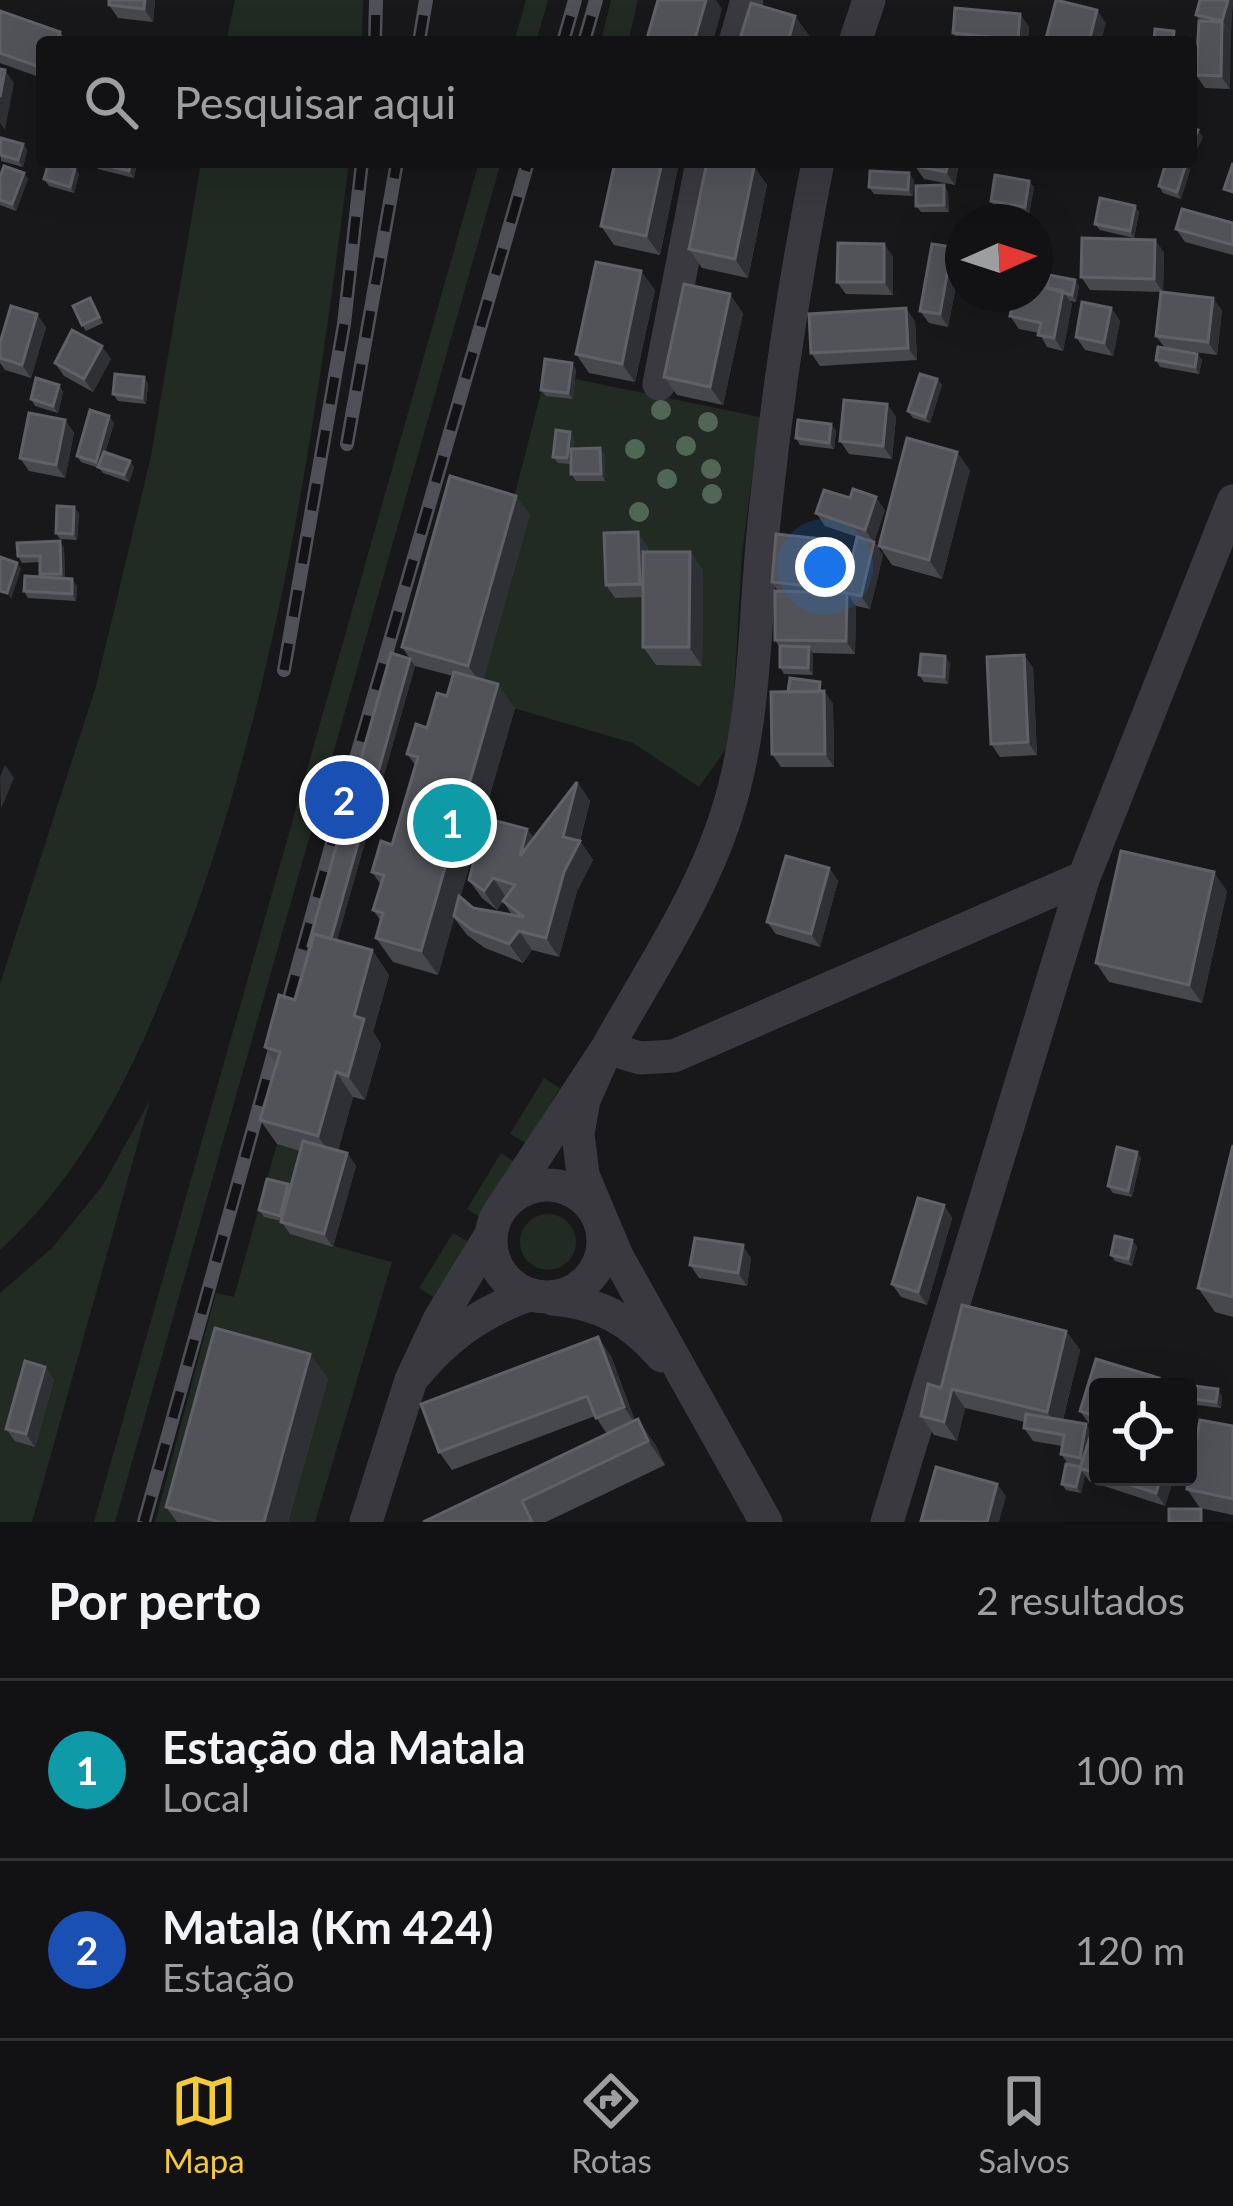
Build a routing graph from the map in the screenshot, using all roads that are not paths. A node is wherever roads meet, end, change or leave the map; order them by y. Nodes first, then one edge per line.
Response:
1 (747, 0) edge
2 (869, 0) edge
3 (737, 36) edge
4 (857, 36) edge
5 (701, 168) edge
6 (815, 168) edge
7 (658, 384) dead end
8 (1233, 501) edge
9 (1084, 877) junction
10 (607, 1048) junction
11 (505, 1203) junction
12 (597, 1215) junction
13 (490, 1236) junction
14 (537, 1297) junction
15 (410, 1381) junction
16 (687, 1384) junction
17 (366, 1522) edge
18 (766, 1522) edge
19 (887, 1522) edge

1 - 3 street
2 - 4 street
5 - 7 street
6 - 10 street
8 - 9 street
9 - 10 street
9 - 19 street
10 - 11 street
10 - 12 street
11 - 12 street
11 - 13 street
12 - 14 street
12 - 16 street
13 - 14 street
13 - 15 street
14 - 15 street
14 - 16 street
15 - 17 street
16 - 18 street

